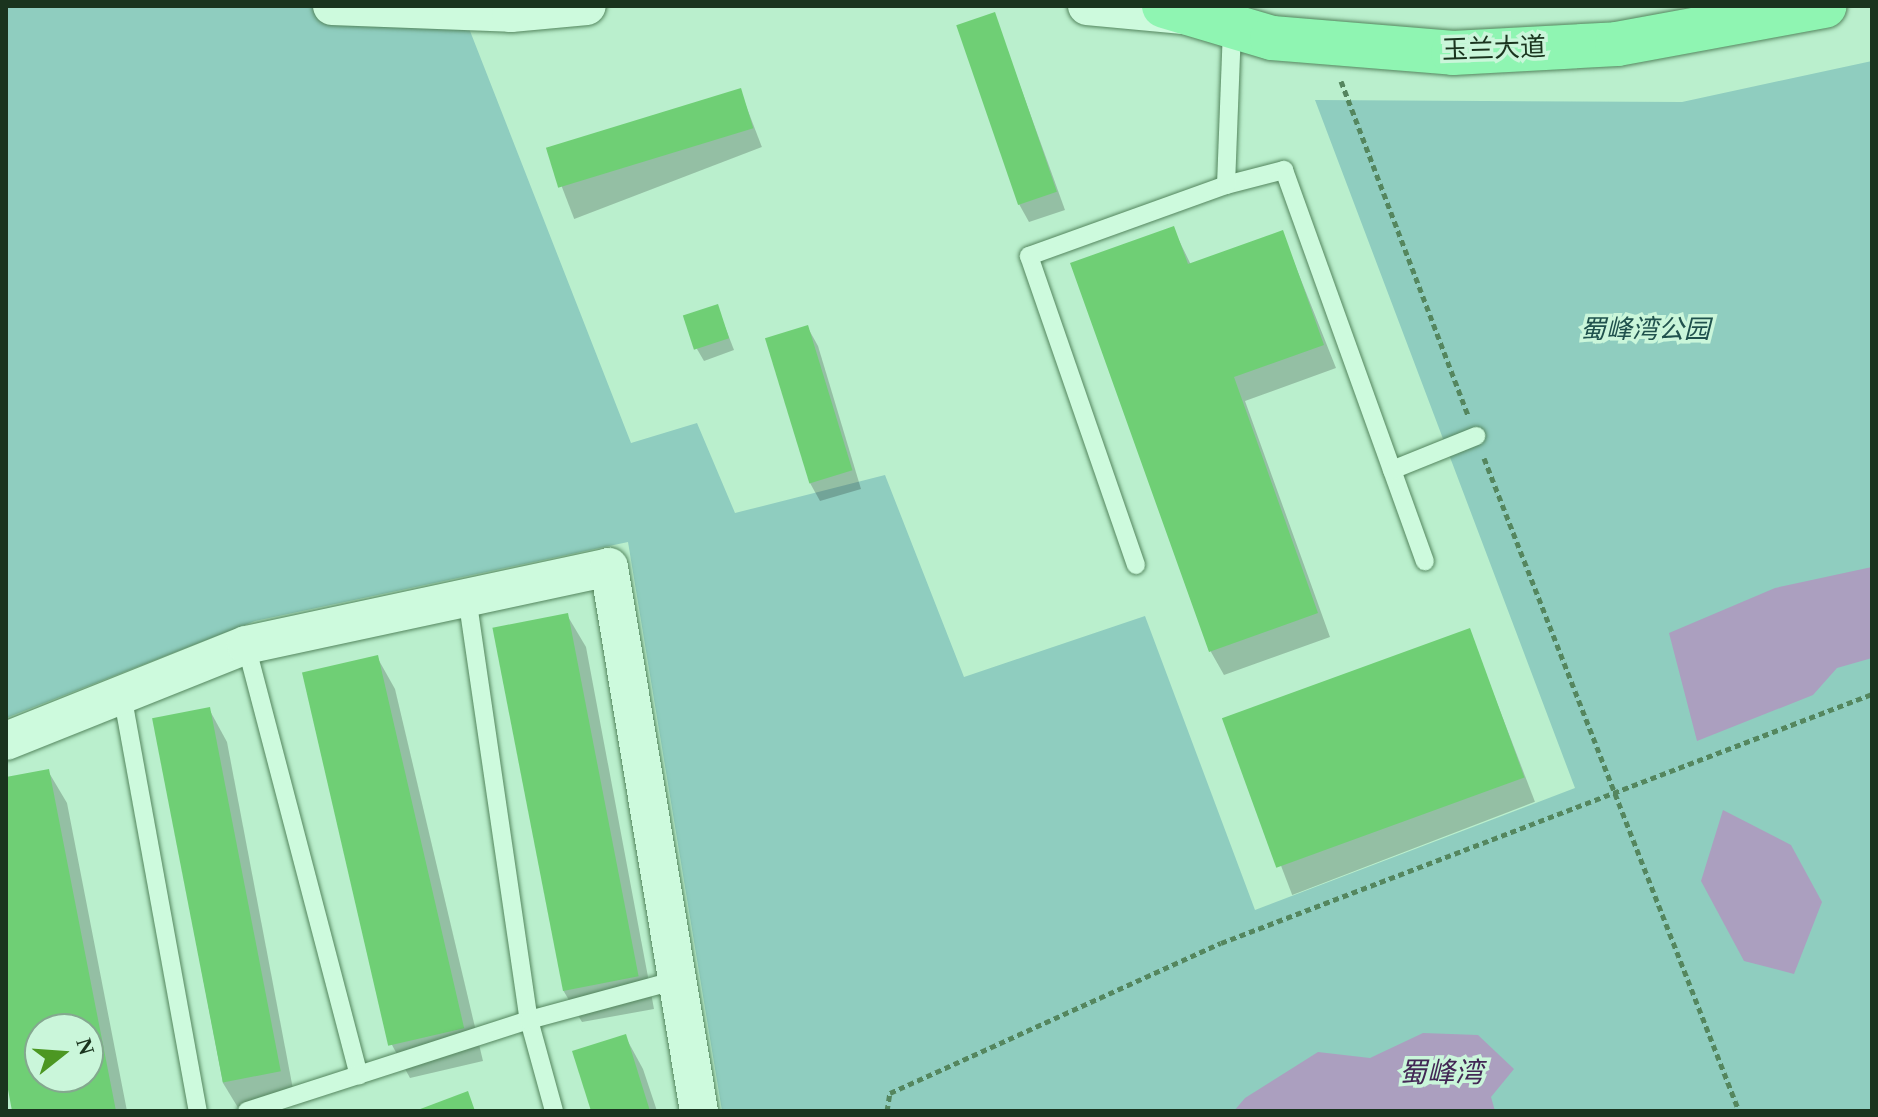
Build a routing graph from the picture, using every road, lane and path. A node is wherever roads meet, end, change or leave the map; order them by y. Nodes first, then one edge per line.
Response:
1 (332, 6) edge
2 (587, 6) edge
3 (1087, 6) edge
4 (1825, 6) edge
5 (1199, 16) edge
6 (1226, 185) junction
7 (1476, 436) dead end
8 (1392, 470) junction
9 (1425, 561) dead end
10 (1136, 565) dead end
11 (467, 597) junction
12 (246, 645) junction
13 (122, 694) junction
14 (1872, 694) edge
15 (6, 741) edge
16 (1610, 792) junction
17 (677, 980) junction
18 (529, 1020) junction
19 (359, 1075) junction
20 (279, 1106) edge
21 (198, 1111) edge
22 (247, 1111) edge
23 (554, 1111) edge
24 (699, 1111) edge
25 (887, 1111) edge
26 (1739, 1111) edge

1 - 2 street
3 - 5 street
4 - 5 main road, 玉兰大道
5 - 6 lane
6 - 8 lane
6 - 10 lane
7 - 8 lane
8 - 9 lane
11 - 12 street
11 - 17 street
11 - 18 lane
12 - 13 street
12 - 19 lane
13 - 15 street
13 - 21 lane
14 - 16 path
16 - 25 path
16 - 26 path
17 - 18 lane
17 - 24 street
18 - 19 lane
18 - 23 lane
19 - 20 lane
20 - 22 lane

